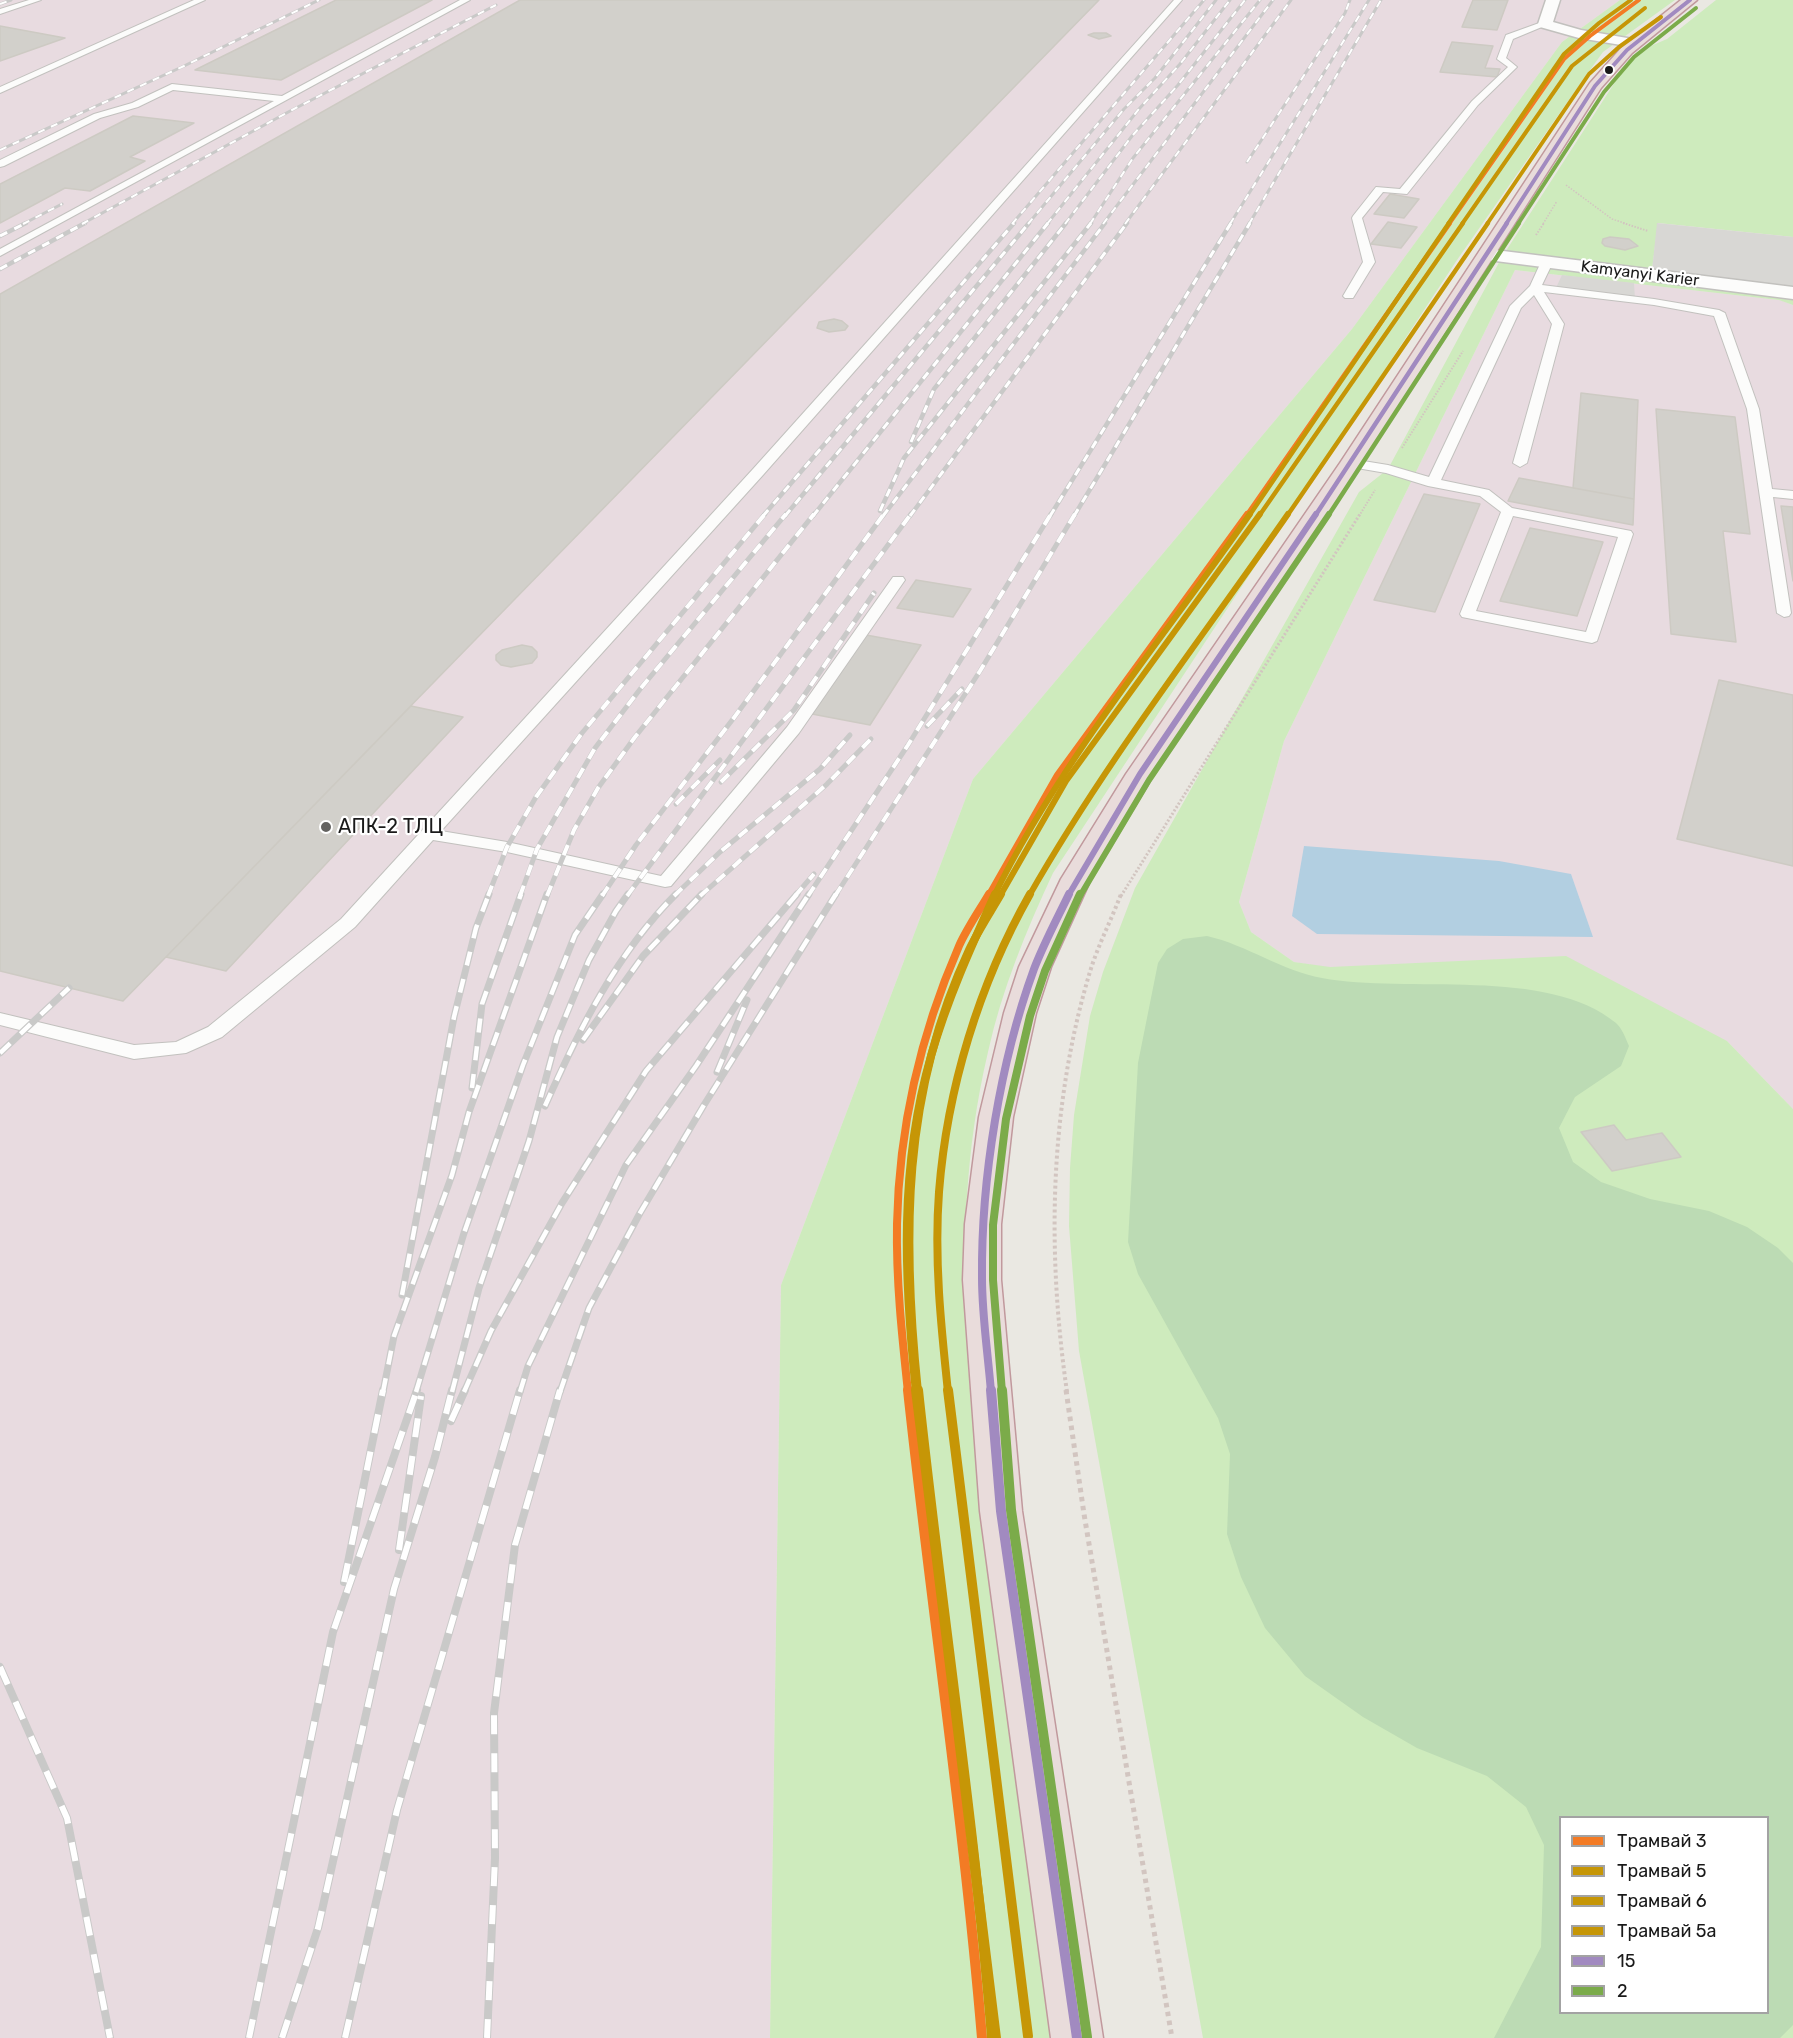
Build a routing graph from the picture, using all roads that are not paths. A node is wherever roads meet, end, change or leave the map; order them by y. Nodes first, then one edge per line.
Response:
1 (38, 0) edge
2 (201, 0) edge
3 (466, 0) edge
4 (1178, 0) edge
5 (1554, 0) edge
6 (1690, 0) edge
7 (0, 12) edge
8 (1545, 24) junction
9 (1633, 43) junction
10 (3, 87) edge
11 (283, 99) junction
12 (0, 164) edge
13 (0, 253) edge
14 (1487, 255) junction
15 (1547, 262) junction
16 (1535, 288) junction
17 (1793, 292) edge
18 (1349, 296) dead end
19 (1351, 463) junction
20 (1521, 463) dead end
21 (1432, 483) junction
22 (1765, 492) junction
23 (1793, 495) edge
24 (1508, 511) junction
25 (898, 580) dead end
26 (1784, 613) dead end
27 (429, 834) junction
28 (0, 1018) edge
29 (1077, 2038) edge

1 - 7 lane
2 - 10 lane
3 - 11 lane
4 - 27 lane
5 - 8 street
6 - 9 highway
8 - 9 street
8 - 18 lane
9 - 14 highway
11 - 12 lane
11 - 13 lane
14 - 15 street, Kamyanyi Karier
14 - 19 highway
15 - 16 lane
15 - 17 street, Kamyanyi Karier
16 - 20 lane
16 - 21 lane
16 - 22 lane
19 - 21 lane
19 - 29 highway
21 - 24 lane
22 - 23 lane
22 - 26 lane
24 - 24 lane
25 - 27 lane
27 - 28 lane

